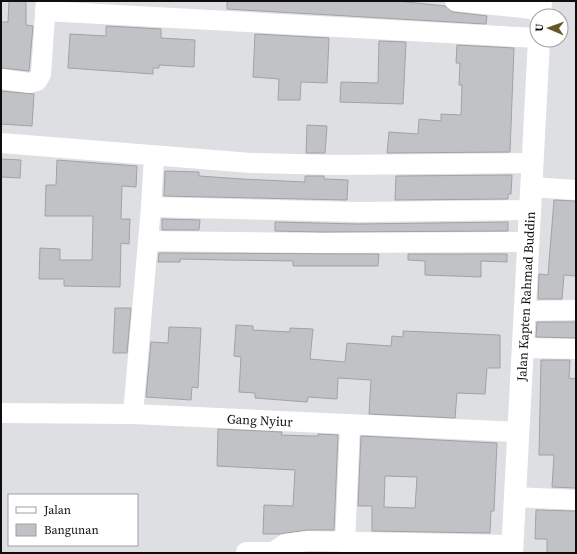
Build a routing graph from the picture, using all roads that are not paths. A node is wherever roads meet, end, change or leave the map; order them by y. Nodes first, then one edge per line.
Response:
1 (455, 1) edge
2 (46, 6) edge
3 (530, 8) edge
4 (529, 38) edge
5 (538, 48) edge
6 (1, 79) edge
7 (1, 143) edge
8 (154, 156) junction
9 (532, 163) junction
10 (531, 187) junction
11 (576, 190) edge
12 (151, 206) junction
13 (530, 210) junction
14 (148, 241) junction
15 (528, 242) junction
16 (576, 310) edge
17 (525, 311) junction
18 (523, 348) junction
19 (576, 349) edge
20 (1, 413) edge
21 (133, 414) junction
22 (350, 426) junction
23 (518, 432) junction
24 (515, 497) junction
25 (576, 500) edge
26 (345, 543) junction
27 (512, 549) edge
28 (246, 552) dead end

1 - 3 street
2 - 4 street
2 - 6 street
5 - 9 main road, Jalan Kapten Rahmad Buddin
7 - 8 street
8 - 9 street
8 - 12 street
9 - 10 main road, Jalan Kapten Rahmad Buddin
10 - 11 street
10 - 13 main road, Jalan Kapten Rahmad Buddin
12 - 13 street
12 - 14 street
13 - 15 main road, Jalan Kapten Rahmad Buddin
14 - 15 street
14 - 21 street
15 - 17 main road, Jalan Kapten Rahmad Buddin
16 - 17 street
17 - 18 main road, Jalan Kapten Rahmad Buddin
18 - 19 street
18 - 23 main road, Jalan Kapten Rahmad Buddin
20 - 21 street, Gang Nyiur
21 - 22 street, Gang Nyiur
22 - 23 street, Gang Nyiur
22 - 26 street
23 - 24 main road, Jalan Kapten Rahmad Buddin
24 - 25 street
24 - 27 main road, Jalan Kapten Rahmad Buddin
26 - 27 street
26 - 28 street

